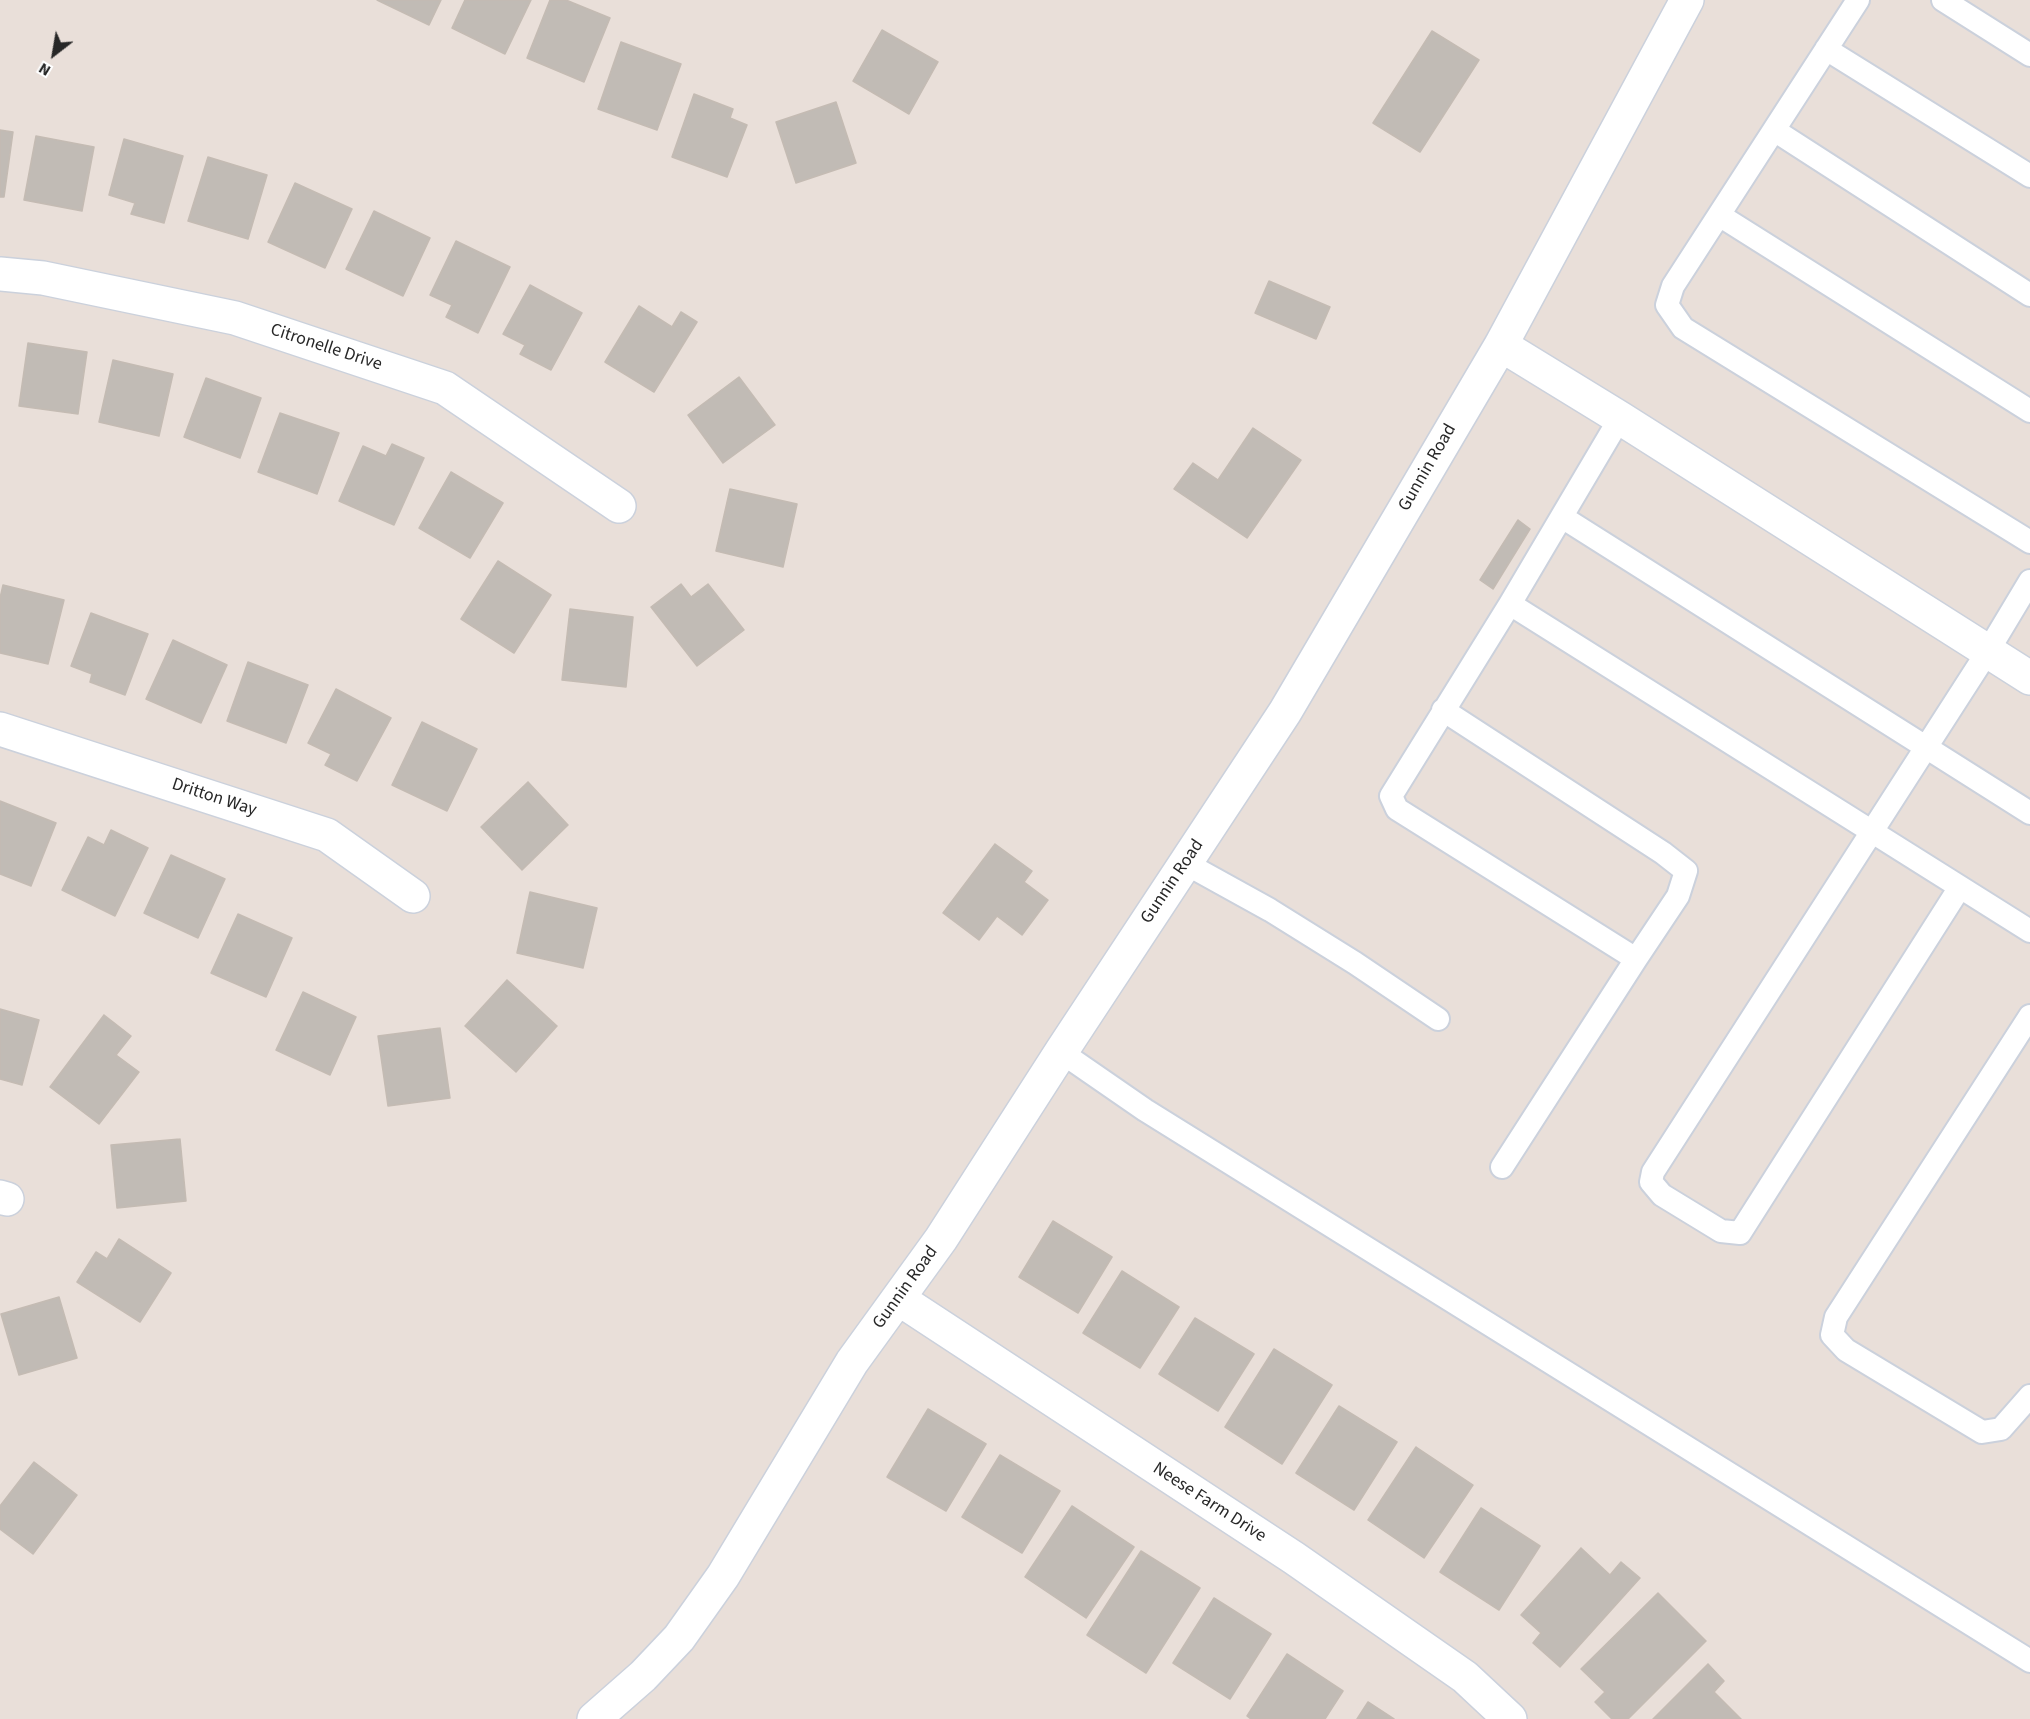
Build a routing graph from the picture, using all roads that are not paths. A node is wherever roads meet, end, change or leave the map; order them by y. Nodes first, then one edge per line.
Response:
1 (1687, 0) edge
2 (1858, 0) edge
3 (1943, 0) edge
4 (1826, 49) junction
5 (2030, 55) edge
6 (1774, 130) junction
7 (2030, 176) edge
8 (1719, 215) junction
9 (0, 274) edge
10 (2030, 295) edge
11 (1501, 345) junction
12 (2030, 411) edge
13 (1620, 418) junction
14 (619, 506) dead end
15 (1562, 517) junction
16 (2030, 542) edge
17 (2030, 581) edge
18 (1510, 604) junction
19 (1988, 651) junction
20 (2030, 678) edge
21 (1443, 710) junction
22 (0, 729) edge
23 (1925, 747) junction
24 (2030, 813) edge
25 (1870, 831) junction
26 (1185, 863) junction
27 (1960, 887) junction
28 (413, 896) dead end
29 (2030, 932) edge
30 (1636, 958) junction
31 (2030, 1016) edge
32 (1438, 1019) dead end
33 (1061, 1052) junction
34 (1502, 1167) dead end
35 (899, 1299) junction
36 (2030, 1396) edge
37 (2030, 1661) edge
38 (594, 1719) edge
39 (1510, 1719) edge

1 - 11 street, Gunnin Road
2 - 4 lane
3 - 5 lane
4 - 6 lane
4 - 7 lane
6 - 8 lane
6 - 10 lane
8 - 12 lane
8 - 16 lane
9 - 14 street, Citronelle Drive
11 - 13 street
11 - 26 street, Gunnin Road
13 - 15 lane
13 - 19 street
15 - 18 lane
15 - 23 lane
17 - 19 lane
18 - 21 lane
18 - 25 lane
19 - 20 street
19 - 23 lane
21 - 30 lane
21 - 30 lane
22 - 28 street, Dritton Way
23 - 24 lane
23 - 25 lane
25 - 27 lane
25 - 27 lane
26 - 32 lane
26 - 33 street, Gunnin Road
27 - 29 lane
30 - 34 lane
31 - 36 lane
33 - 35 street, Gunnin Road
33 - 37 lane
35 - 38 street, Gunnin Road
35 - 39 street, Neese Farm Drive

